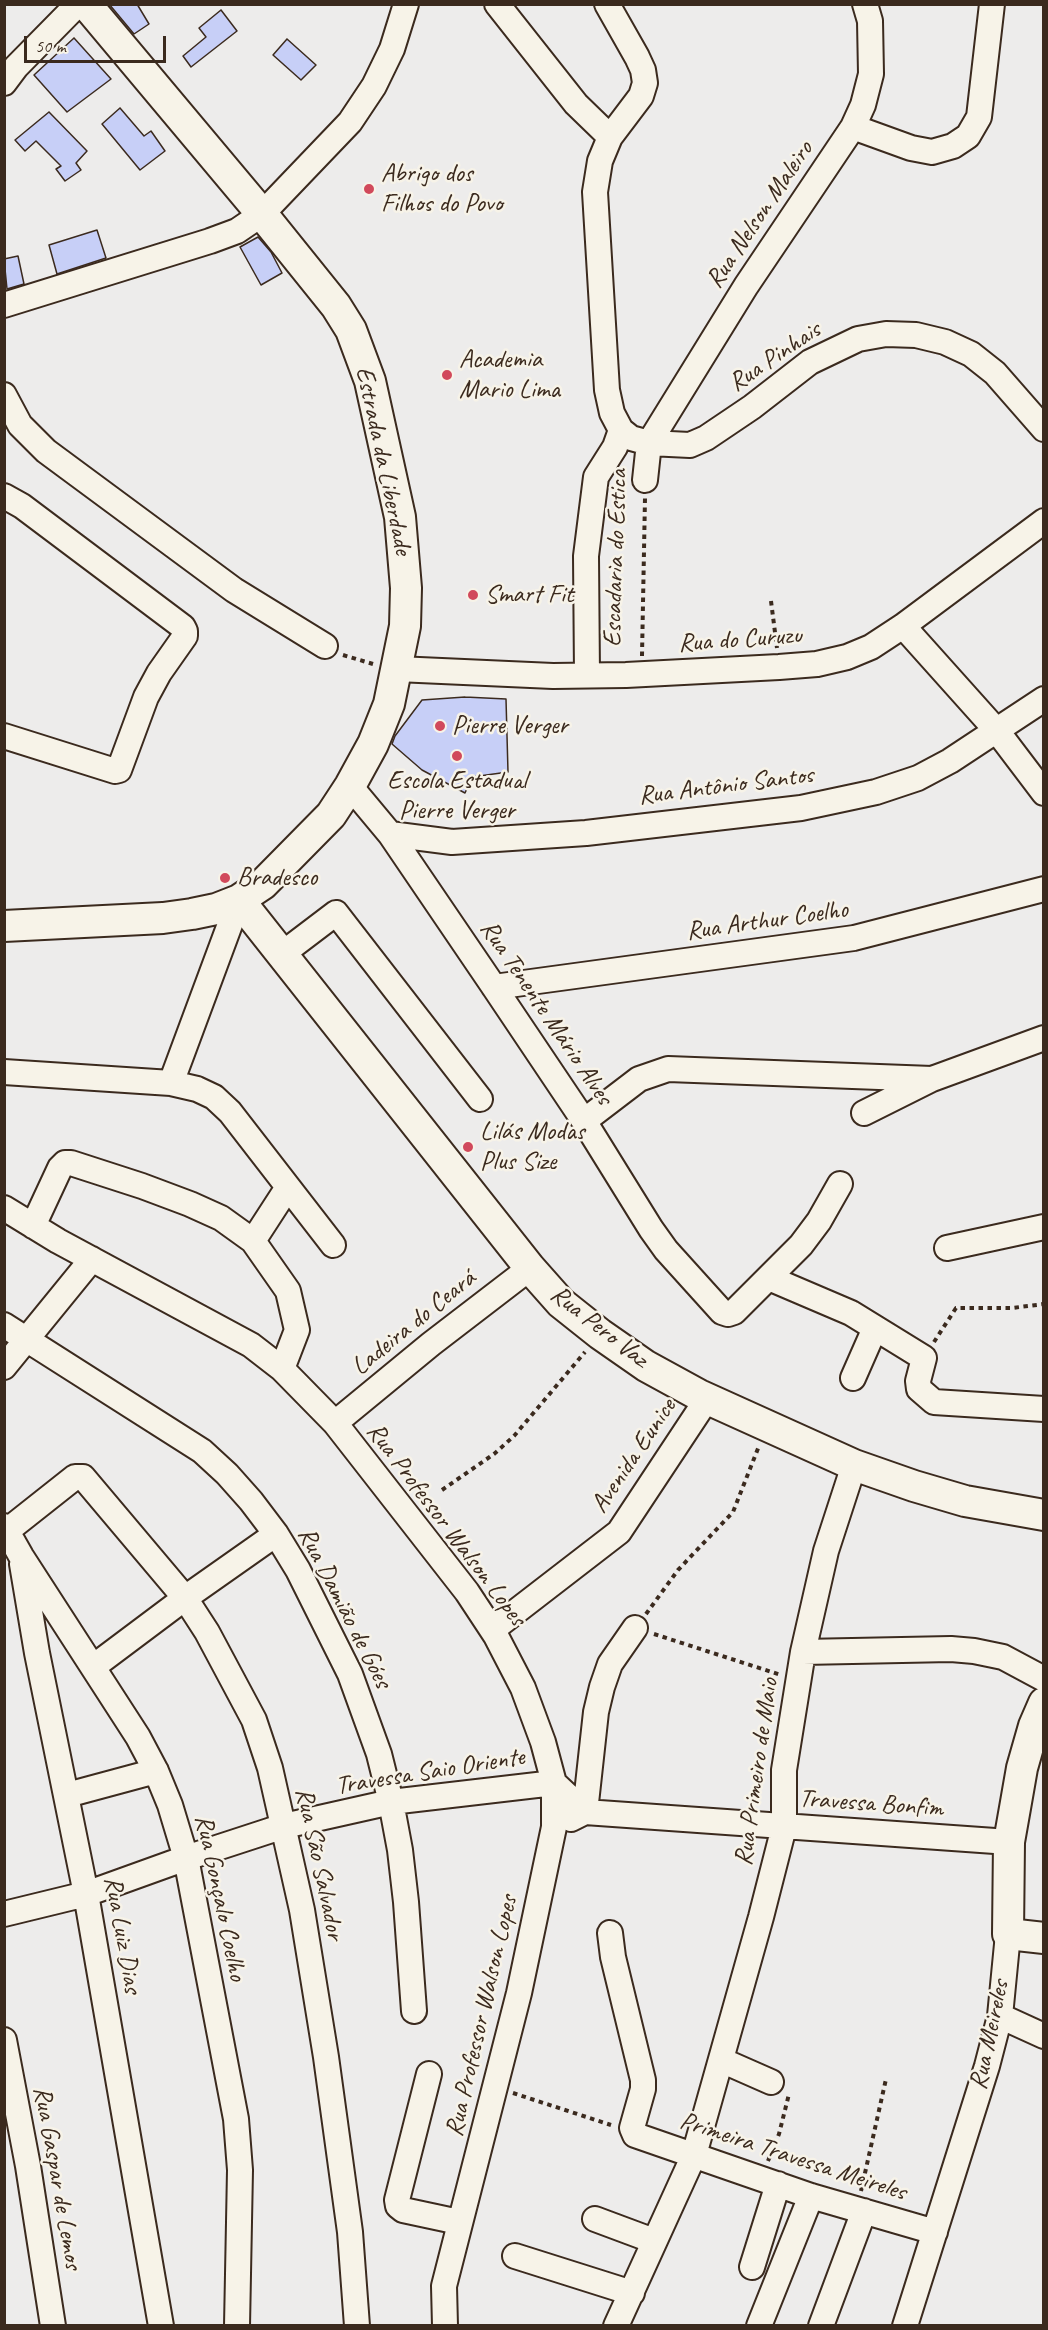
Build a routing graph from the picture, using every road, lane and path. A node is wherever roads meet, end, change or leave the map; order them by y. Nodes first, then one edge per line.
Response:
1 (78, 4) edge
2 (86, 4) edge
3 (406, 4) edge
4 (497, 4) edge
5 (607, 4) edge
6 (865, 4) edge
7 (992, 4) edge
8 (4, 83) edge
9 (854, 126) junction
10 (610, 137) junction
11 (262, 214) junction
12 (4, 305) edge
13 (4, 395) edge
14 (1044, 429) edge
15 (618, 439) junction
16 (649, 443) junction
17 (645, 480) joint
18 (4, 496) edge
19 (1044, 521) edge
20 (771, 601) dead end
21 (903, 626) junction
22 (325, 646) joint
23 (777, 655) dead end
24 (397, 669) junction
25 (642, 674) junction
26 (587, 675) junction
27 (1044, 699) edge
28 (998, 731) junction
29 (4, 736) edge
30 (350, 786) junction
31 (1044, 793) edge
32 (390, 834) junction
33 (1044, 889) edge
34 (239, 900) junction
35 (4, 926) edge
36 (282, 954) junction
37 (494, 987) junction
38 (1044, 1038) edge
39 (4, 1072) edge
40 (932, 1079) junction
41 (171, 1083) junction
42 (480, 1099) dead end
43 (864, 1113) dead end
44 (585, 1121) junction
45 (840, 1184) dead end
46 (288, 1187) junction
47 (4, 1208) edge
48 (33, 1226) junction
49 (1044, 1227) edge
50 (253, 1241) junction
51 (333, 1245) dead end
52 (947, 1248) dead end
53 (92, 1259) junction
54 (530, 1268) junction
55 (769, 1278) junction
56 (1044, 1304) edge
57 (4, 1325) edge
58 (875, 1328) junction
59 (28, 1340) junction
60 (586, 1350) dead end
61 (924, 1358) junction
62 (4, 1367) edge
63 (282, 1369) junction
64 (853, 1378) dead end
65 (707, 1399) junction
66 (1044, 1410) edge
67 (335, 1423) junction
68 (768, 1426) junction
69 (854, 1465) junction
70 (442, 1490) dead end
71 (1044, 1515) edge
72 (6, 1528) edge
73 (276, 1534) junction
74 (21, 1556) junction
75 (185, 1598) junction
76 (635, 1628) junction
77 (492, 1630) junction
78 (72, 1635) junction
79 (803, 1652) junction
80 (37, 1653) junction
81 (93, 1667) junction
82 (1044, 1678) edge
83 (798, 1681) junction
84 (1044, 1703) edge
85 (156, 1771) junction
86 (554, 1783) junction
87 (67, 1795) junction
88 (391, 1802) junction
89 (585, 1812) junction
90 (284, 1827) junction
91 (554, 1827) junction
92 (784, 1827) junction
93 (1009, 1842) junction
94 (186, 1858) junction
95 (86, 1894) junction
96 (4, 1914) edge
97 (610, 1933) dead end
98 (1008, 1934) junction
99 (1044, 1938) edge
100 (414, 2011) dead end
101 (1000, 2016) junction
102 (1044, 2036) edge
103 (4, 2040) edge
104 (721, 2060) junction
105 (429, 2074) dead end
106 (886, 2079) dead end
107 (781, 2086) joint
108 (495, 2087) junction
109 (634, 2133) junction
110 (694, 2155) junction
111 (769, 2181) junction
112 (811, 2196) junction
113 (861, 2210) junction
114 (595, 2219) dead end
115 (459, 2222) junction
116 (935, 2232) junction
117 (654, 2241) junction
118 (514, 2256) dead end
119 (752, 2267) dead end
120 (632, 2293) junction
121 (53, 2325) edge
122 (161, 2325) edge
123 (237, 2325) edge
124 (357, 2325) edge
125 (445, 2325) edge
126 (616, 2325) edge
127 (759, 2325) edge
128 (821, 2325) edge
129 (905, 2325) edge

1 - 8 street
2 - 11 main road, Estrada da Liberdade
3 - 11 street
4 - 10 street
5 - 10 street
6 - 9 street, Rua Nelson Maleiro
7 - 9 street
9 - 16 street, Rua Nelson Maleiro
10 - 15 street
11 - 12 street
11 - 24 main road, Estrada da Liberdade
13 - 22 street
14 - 16 street, Rua Pinhais
15 - 16 street, Rua Pinhais
15 - 26 street
16 - 17 street, Escadaria do Estica
17 - 25 path, Escadaria do Estica
18 - 29 street
19 - 21 street, Rua do Curuzu
20 - 23 path
21 - 25 street, Rua do Curuzu
21 - 28 street
22 - 24 path
24 - 26 street, Rua do Curuzu
24 - 30 main road, Estrada da Liberdade
25 - 26 street, Rua do Curuzu
27 - 28 street, Rua Antônio Santos
28 - 31 street
28 - 32 street, Rua Antônio Santos
30 - 32 street, Rua Tenente Mário Alves
30 - 34 main road, Estrada da Liberdade
32 - 37 street, Rua Tenente Mário Alves
33 - 37 street, Rua Arthur Coelho
34 - 35 main road, Estrada da Liberdade
34 - 36 main road, Rua Pero Vaz
34 - 41 street
36 - 42 street
36 - 54 main road, Rua Pero Vaz
37 - 44 street, Rua Tenente Mário Alves
38 - 40 street
39 - 41 street
40 - 43 street
40 - 44 street
41 - 46 street
44 - 55 street, Rua Tenente Mário Alves
45 - 55 street
46 - 50 street
46 - 51 street
47 - 48 street, Rua Professor Walson Lopes
48 - 50 street
48 - 53 street, Rua Professor Walson Lopes
49 - 52 street
50 - 63 street
53 - 59 street
53 - 63 street, Rua Professor Walson Lopes
54 - 65 main road, Rua Pero Vaz
54 - 67 street, Ladeira do Ceará
55 - 58 street
56 - 61 path
57 - 59 street, Rua Damião de Góes
58 - 61 street
58 - 64 street
59 - 62 street
59 - 73 street, Rua Damião de Góes
60 - 70 path
61 - 66 street
63 - 67 street, Rua Professor Walson Lopes
65 - 68 main road, Rua Pero Vaz
65 - 77 street, Avenida Eunice
67 - 77 street, Rua Professor Walson Lopes
68 - 69 main road, Rua Pero Vaz
68 - 76 path
69 - 71 main road, Rua Pero Vaz
69 - 79 street, Rua Primeiro de Maio
72 - 74 street, Rua Gonçalo Coelho
72 - 75 street, Rua São Salvador
73 - 75 street
73 - 88 street, Rua Damião de Góes
74 - 78 street, Rua Gonçalo Coelho
74 - 80 street, Rua Luiz Dias
75 - 81 street
75 - 90 street, Rua São Salvador
76 - 83 path
76 - 89 street
77 - 86 street, Rua Professor Walson Lopes
78 - 80 street
78 - 81 street, Rua Gonçalo Coelho
79 - 82 street
79 - 83 street, Rua Primeiro de Maio
80 - 87 street, Rua Luiz Dias
81 - 85 street, Rua Gonçalo Coelho
83 - 92 street, Rua Primeiro de Maio
84 - 93 main road, Rua Meireles
85 - 87 street
85 - 94 street, Rua Gonçalo Coelho
86 - 88 street, Travessa Saio Oriente
86 - 89 street
86 - 91 street, Rua Professor Walson Lopes
87 - 95 street, Rua Luiz Dias
88 - 90 street, Travessa Saio Oriente
88 - 100 street, Rua Damião de Góes
89 - 91 street
89 - 92 street, Travessa Bonfim
90 - 94 street, Travessa Saio Oriente
90 - 124 street, Rua São Salvador
91 - 108 street, Rua Professor Walson Lopes
92 - 93 street, Travessa Bonfim
92 - 104 street, Rua Primeiro de Maio
93 - 98 main road, Rua Meireles
94 - 95 street, Travessa Saio Oriente
94 - 123 street, Rua Gonçalo Coelho
95 - 96 street, Travessa Saio Oriente
95 - 122 street, Rua Luiz Dias
97 - 109 street
98 - 99 main road
98 - 101 street, Rua Meireles
101 - 102 street
101 - 116 street, Rua Meireles
103 - 121 street, Rua Gaspar de Lemos
104 - 107 street
104 - 110 street, Rua Primeiro de Maio
105 - 115 street
106 - 113 path
107 - 111 path
108 - 109 path
108 - 115 street, Rua Professor Walson Lopes
109 - 110 street, Primeira Travessa Meireles
110 - 111 street, Primeira Travessa Meireles
110 - 117 street, Rua Primeiro de Maio
111 - 112 street, Primeira Travessa Meireles
111 - 119 street
112 - 113 street, Primeira Travessa Meireles
112 - 127 street
113 - 116 street, Primeira Travessa Meireles
113 - 128 street
114 - 117 street
115 - 125 street, Rua Professor Walson Lopes
116 - 129 street, Rua Meireles
117 - 120 street, Rua Primeiro de Maio
118 - 120 street
120 - 126 street, Rua Primeiro de Maio

